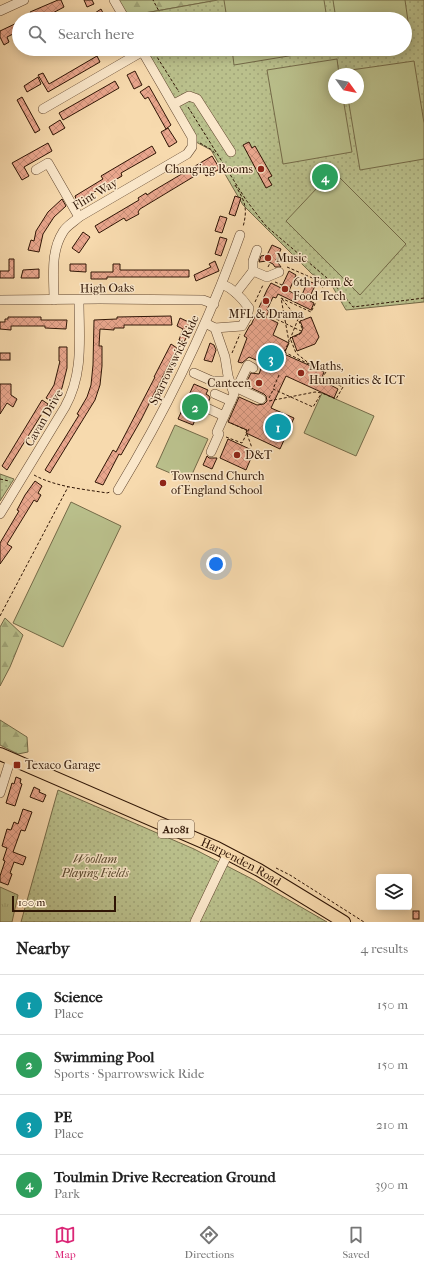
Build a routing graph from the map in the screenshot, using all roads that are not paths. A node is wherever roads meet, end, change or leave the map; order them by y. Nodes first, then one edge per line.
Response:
1 (24, 0) edge
2 (114, 0) edge
3 (0, 11) edge
4 (121, 12) edge
5 (132, 56) edge
6 (146, 56) edge
7 (174, 104) junction
8 (43, 108) dead end
9 (231, 152) dead end
10 (36, 170) dead end
11 (79, 217) junction
12 (240, 235) road end
13 (257, 250) dead end
14 (253, 271) junction
15 (279, 272) road end
16 (222, 284) junction
17 (236, 293) junction
18 (0, 300) edge
19 (54, 300) junction
20 (79, 300) junction
21 (214, 304) junction
22 (205, 324) junction
23 (215, 328) junction
24 (253, 368) dead end
25 (194, 373) dead end
26 (233, 386) junction
27 (215, 394) dead end
28 (261, 398) dead end
29 (231, 400) junction
30 (209, 409) dead end
31 (227, 420) junction
32 (211, 452) dead end
33 (118, 490) road end
34 (0, 514) edge
35 (6, 756) edge
36 (0, 793) edge
37 (228, 853) junction
38 (195, 922) edge
39 (344, 922) edge

1 - 3 street
2 - 4 street
5 - 8 street
6 - 7 street
7 - 9 street
7 - 11 street, Flint Way
10 - 11 street
11 - 19 street, Flint Way
12 - 16 street, Sparrowswick Ride
13 - 14 street
14 - 15 street
14 - 17 street
16 - 17 street
16 - 21 street, Sparrowswick Ride
17 - 23 street
18 - 19 street, High Oaks
19 - 20 street, High Oaks
20 - 21 street, High Oaks
20 - 34 street, Cavan Drive
21 - 22 street, Sparrowswick Ride
22 - 23 street
22 - 33 street, Sparrowswick Ride
23 - 26 street
24 - 26 street
25 - 26 street
26 - 28 street
26 - 29 street
27 - 29 street
29 - 31 street
30 - 31 street
31 - 32 street
35 - 36 street
35 - 37 main road, Harpenden Road / A1081
37 - 38 street
37 - 39 main road, Harpenden Road / A1081

